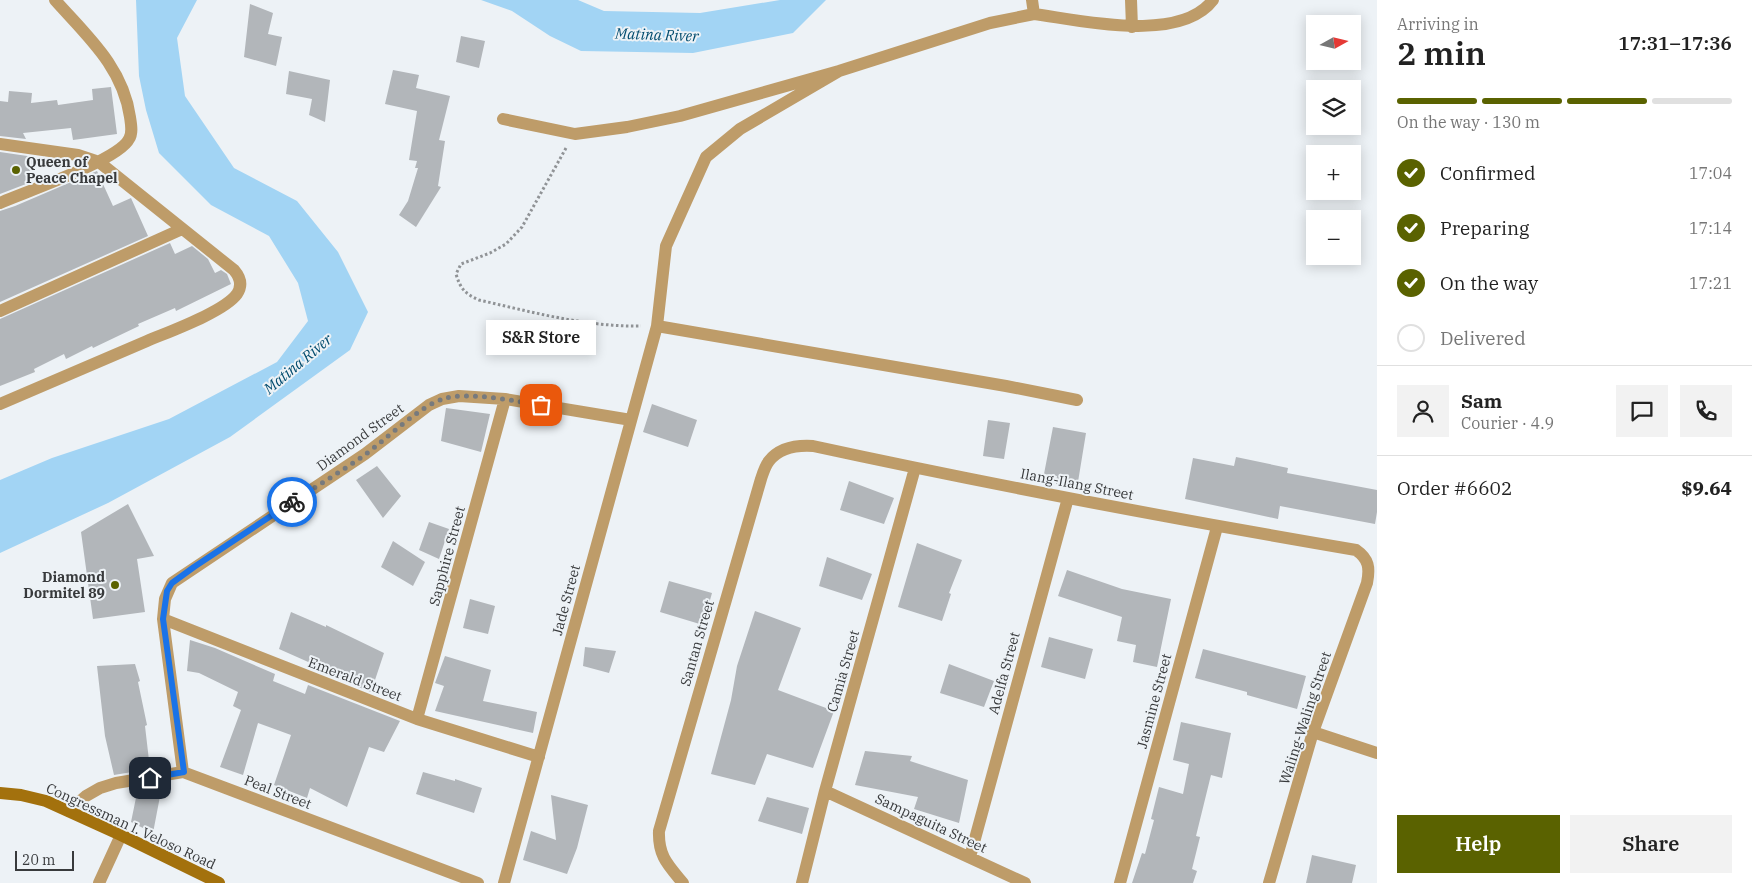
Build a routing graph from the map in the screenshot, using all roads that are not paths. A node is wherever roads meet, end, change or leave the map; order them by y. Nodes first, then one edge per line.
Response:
1 (55, 0) edge
2 (1032, 0) edge
3 (1131, 0) edge
4 (1212, 0) edge
5 (1030, 15) junction
6 (1132, 27) junction
7 (839, 71) junction
8 (503, 119) dead end
9 (0, 144) edge
10 (99, 162) junction
11 (0, 202) edge
12 (182, 229) junction
13 (0, 311) edge
14 (657, 326) junction
15 (505, 400) junction
16 (1077, 400) dead end
17 (0, 404) edge
18 (631, 420) junction
19 (778, 453) joint
20 (915, 468) junction
21 (1068, 498) junction
22 (1217, 526) junction
23 (1368, 563) joint
24 (163, 619) junction
25 (417, 719) junction
26 (1313, 732) junction
27 (1377, 753) edge
28 (539, 757) junction
29 (184, 772) junction
30 (825, 791) junction
31 (0, 793) edge
32 (70, 811) junction
33 (121, 835) junction
34 (970, 857) junction
35 (100, 883) edge
36 (219, 883) edge
37 (478, 883) edge
38 (504, 883) edge
39 (683, 883) edge
40 (802, 883) edge
41 (1025, 883) edge
42 (1120, 883) edge
43 (1269, 883) edge

1 - 10 street
2 - 5 street
3 - 6 street
4 - 6 street
5 - 6 street
5 - 7 street
7 - 8 street
7 - 14 street, Jade Street
9 - 10 street
10 - 11 street
10 - 12 street
12 - 13 street
12 - 17 street
14 - 16 street
14 - 18 street, Jade Street
15 - 18 street, Diamond Street
15 - 24 street, Diamond Street
15 - 25 street, Sapphire Street
18 - 28 street, Jade Street
19 - 20 street, Ilang-Ilang Street
19 - 39 street, Santan Street
20 - 21 street, Ilang-Ilang Street
20 - 30 street, Camia Street
21 - 22 street, Ilang-Ilang Street
21 - 34 street, Adelfa Street
22 - 23 street, Ilang-Ilang Street
22 - 42 street, Jasmine Street
23 - 26 street, Waling-Waling Street
24 - 25 street, Emerald Street
24 - 29 street, Diamond Street
25 - 28 street, Emerald Street
26 - 27 street
26 - 43 street, Waling-Waling Street
28 - 38 street, Jade Street
29 - 32 street, Peal Street
29 - 37 street, Peal Street
30 - 34 street, Sampaguita Street
30 - 40 street, Camia Street
31 - 32 main road, Congressman I. Veloso Road
32 - 33 main road, Congressman I. Veloso Road
33 - 35 street
33 - 36 main road, Congressman I. Veloso Road
34 - 41 street, Sampaguita Street

